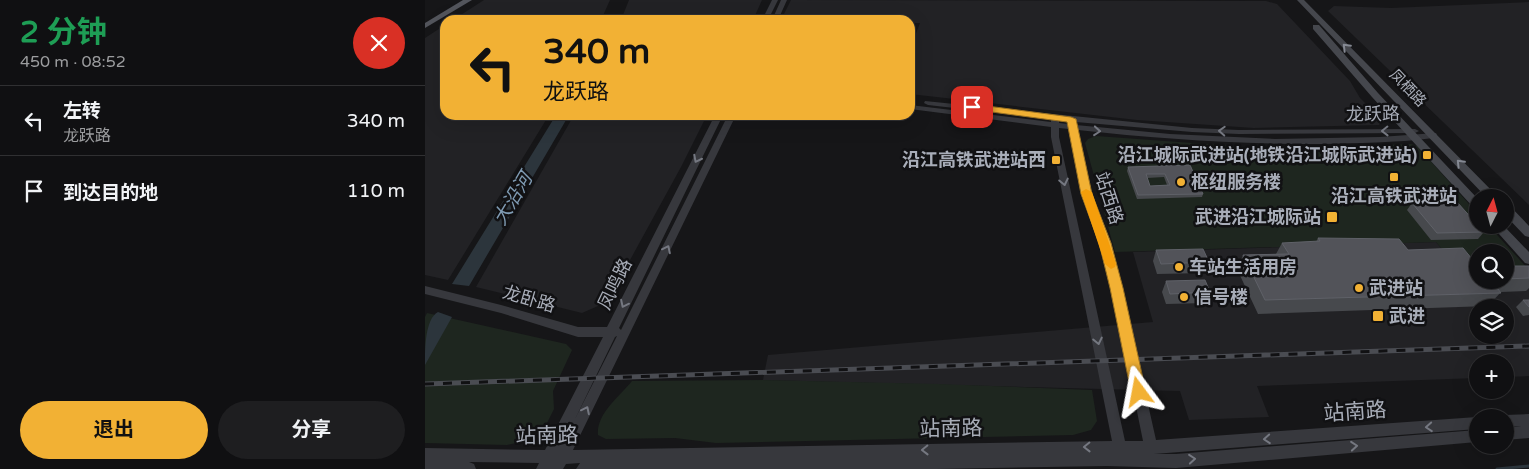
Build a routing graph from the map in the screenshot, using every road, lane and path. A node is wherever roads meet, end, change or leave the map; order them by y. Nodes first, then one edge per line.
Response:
1 (458, 0) edge
2 (468, 0) edge
3 (775, 0) edge
4 (784, 0) edge
5 (1291, 0) edge
6 (1300, 0) edge
7 (443, 15) edge
8 (768, 15) edge
9 (777, 15) edge
10 (440, 17) edge
11 (425, 20) edge
12 (425, 26) edge
13 (915, 103) edge
14 (915, 108) edge
15 (717, 120) edge
16 (730, 120) edge
17 (1056, 122) junction
18 (1071, 124) junction
19 (1408, 130) junction
20 (1433, 135) junction
21 (1416, 138) junction
22 (1485, 189) edge
23 (1469, 195) edge
24 (1514, 217) edge
25 (1529, 233) edge
26 (1505, 234) edge
27 (1529, 260) edge
28 (425, 290) edge
29 (611, 332) junction
30 (625, 332) junction
31 (1529, 420) edge
32 (1514, 421) edge
33 (1469, 425) edge
34 (1529, 432) edge
35 (1514, 433) edge
36 (1469, 437) edge
37 (1120, 447) junction
38 (1151, 447) junction
39 (425, 455) edge
40 (1139, 460) junction
41 (553, 463) edge
42 (425, 467) edge
43 (469, 469) edge
44 (583, 469) edge

1 - 11 main road
2 - 7 main road
3 - 8 street
4 - 9 street
5 - 19 main road, 凤栖路
20 -> 6 main road, 凤栖路
10 - 12 main road
13 - 17 street, 龙跃路
14 - 17 street, 龙跃路
15 -> 29 street, 凤鸣路
30 -> 16 street, 凤鸣路
17 - 18 street, 龙跃路
17 -> 37 street
19 -> 18 street, 龙跃路
18 -> 21 street, 龙跃路
18 - 38 street, 站西路
19 - 20 street, 龙跃路
19 - 21 main road, 凤栖路
20 - 21 street, 龙跃路
22 -> 20 main road, 凤栖路
21 - 23 main road, 凤栖路
24 - 25 main road
26 - 27 main road
28 - 29 street, 龙卧路
29 - 30 street, 龙卧路
29 - 41 street, 凤鸣路
41 -> 30 street, 凤鸣路
31 - 32 street
33 -> 38 street, 站南路
34 - 35 street
40 -> 36 street, 站南路
37 - 38 street, 站南路
37 - 40 street
37 -> 41 street, 站南路
38 - 40 street
39 - 41 street, 站南路
40 - 44 street, 站南路
42 - 43 street

